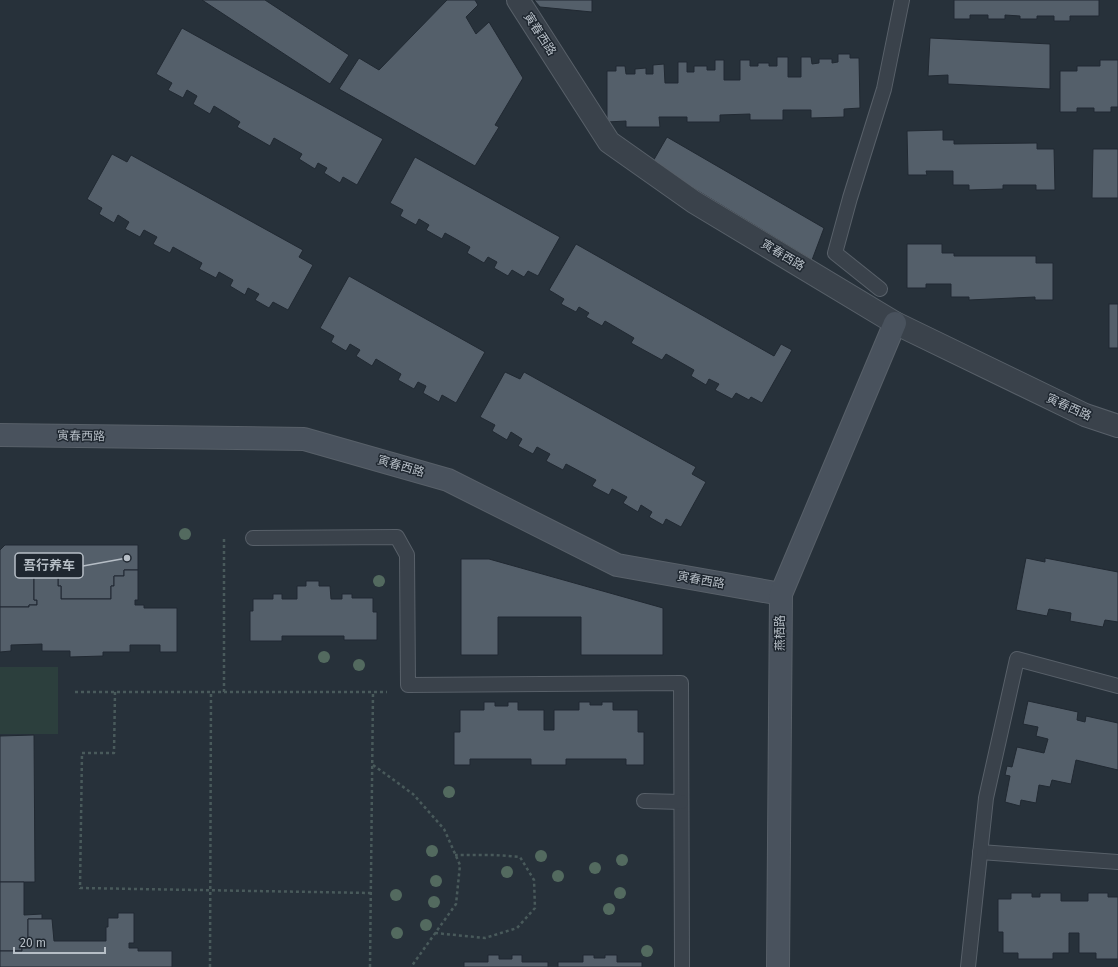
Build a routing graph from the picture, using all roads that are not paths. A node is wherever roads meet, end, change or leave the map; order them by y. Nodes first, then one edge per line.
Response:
1 (518, 0) edge
2 (902, 0) edge
3 (880, 289) dead end
4 (895, 323) junction
5 (1118, 426) edge
6 (0, 435) edge
7 (253, 538) dead end
8 (781, 594) junction
9 (1118, 686) edge
10 (644, 802) dead end
11 (681, 802) junction
12 (980, 852) junction
13 (1118, 862) edge
14 (682, 967) edge
15 (778, 967) edge
16 (968, 967) edge

1 - 4 street, 寅春西路
2 - 3 lane
4 - 5 street, 寅春西路
4 - 8 street, 燕栖路
6 - 8 street, 寅春西路
7 - 11 lane
8 - 15 street, 燕栖路
9 - 12 lane
10 - 11 lane
11 - 14 lane
12 - 13 lane
12 - 16 lane

